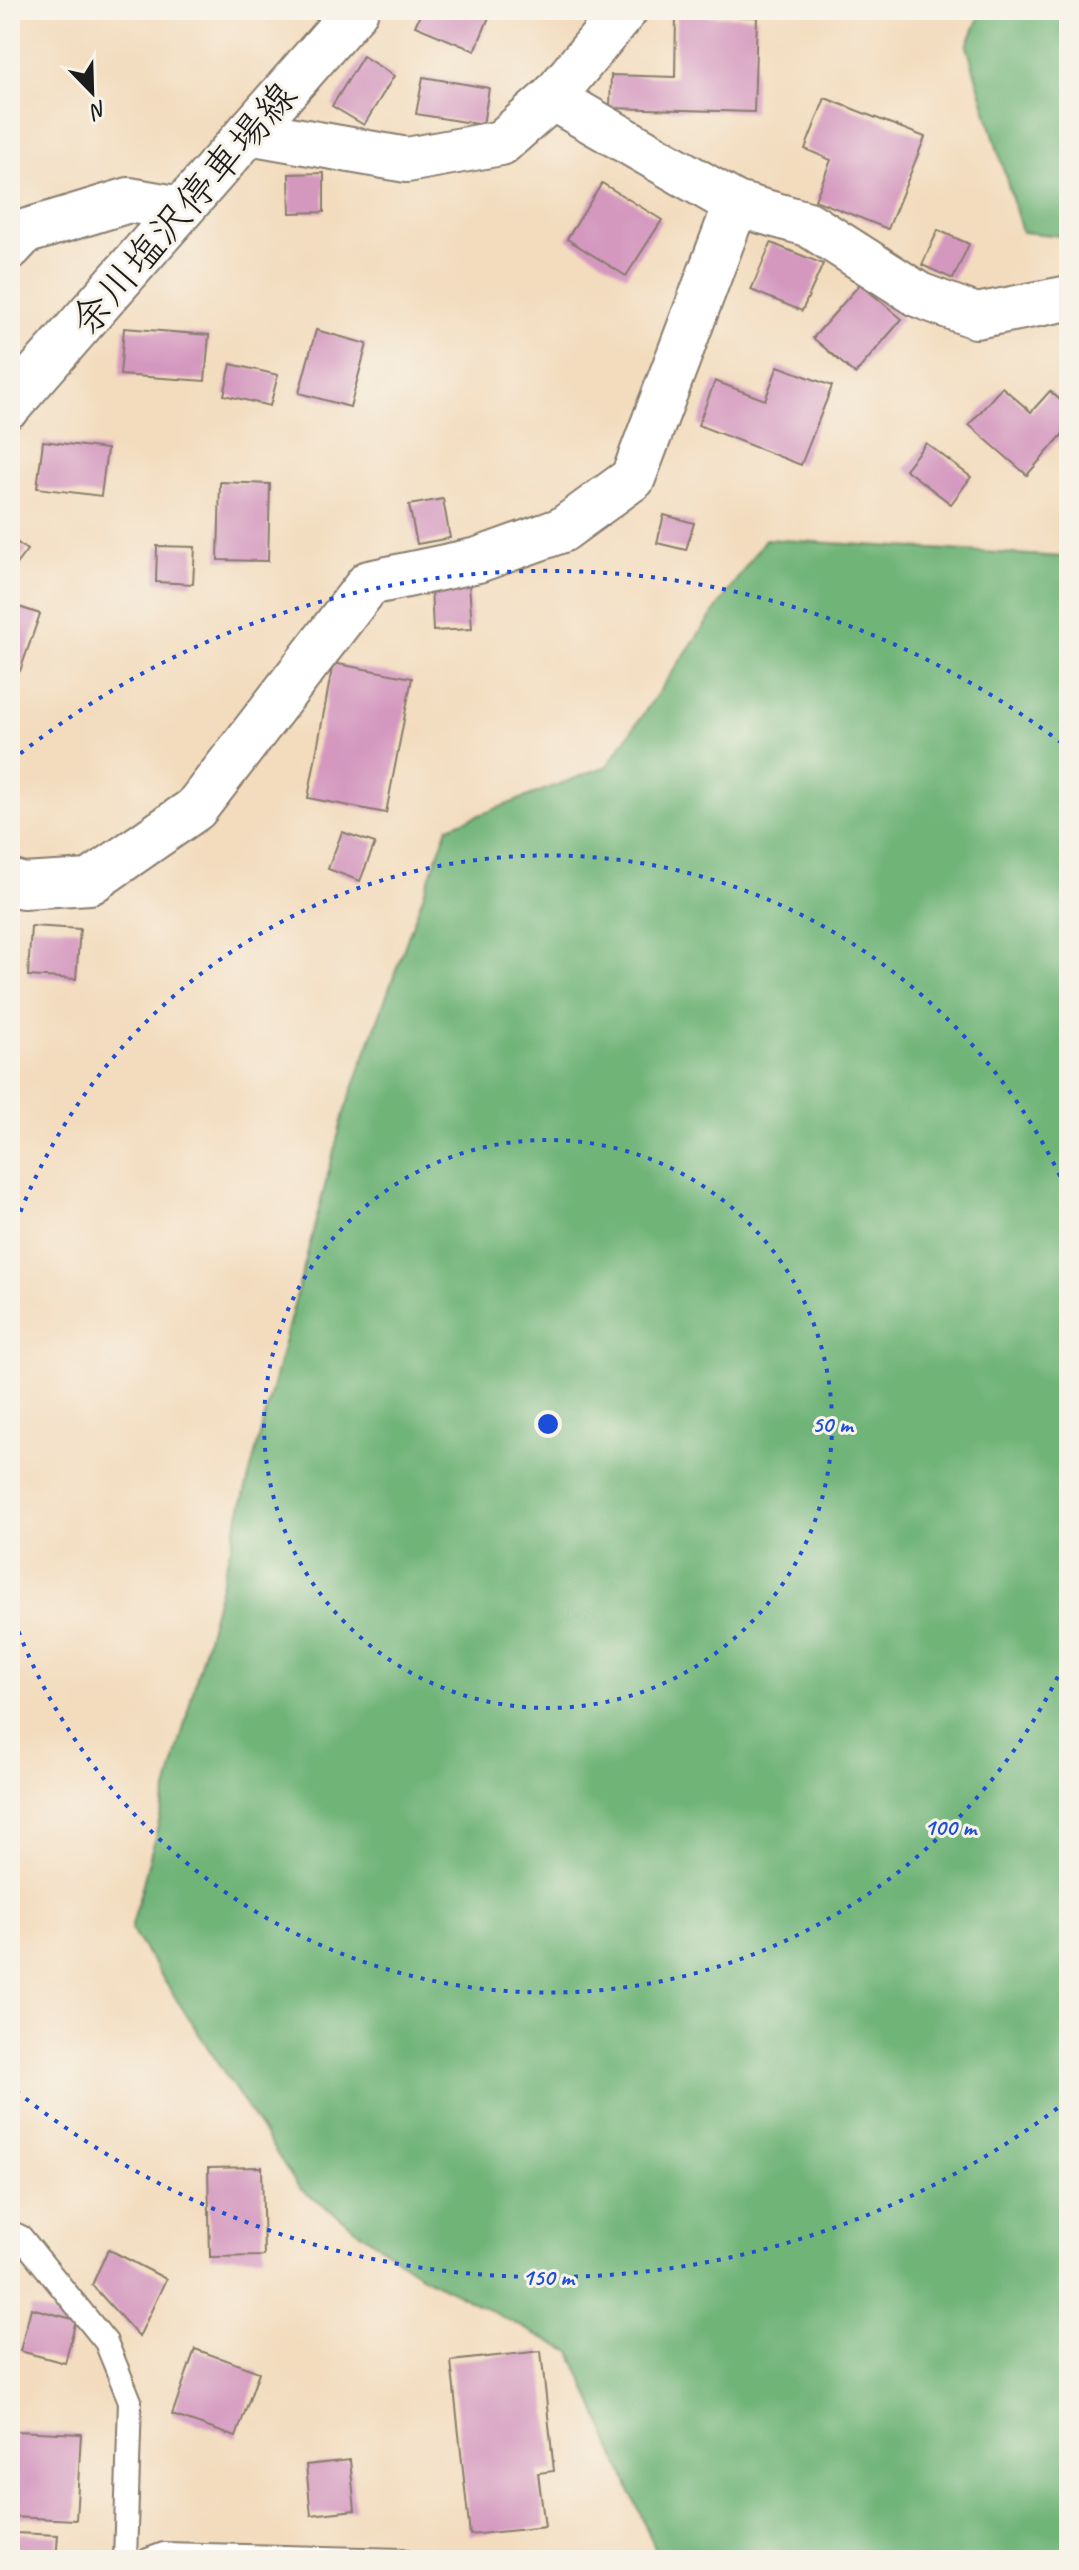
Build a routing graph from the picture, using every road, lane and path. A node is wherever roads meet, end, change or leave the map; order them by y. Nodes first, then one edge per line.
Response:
1 (356, 10) edge
2 (625, 10) edge
3 (552, 98) junction
4 (249, 132) junction
5 (736, 204) junction
6 (181, 209) junction
7 (10, 247) edge
8 (1069, 298) edge
9 (10, 405) edge
10 (10, 882) edge
11 (10, 2232) edge
12 (125, 2560) edge
13 (148, 2560) edge
14 (402, 2560) edge

1 - 4 street, 余川塩沢停車場線
2 - 3 street
3 - 4 street
3 - 5 street
4 - 6 street, 余川塩沢停車場線
5 - 8 street
5 - 10 street
6 - 7 street
6 - 9 street, 余川塩沢停車場線
11 - 12 lane
13 - 14 lane

